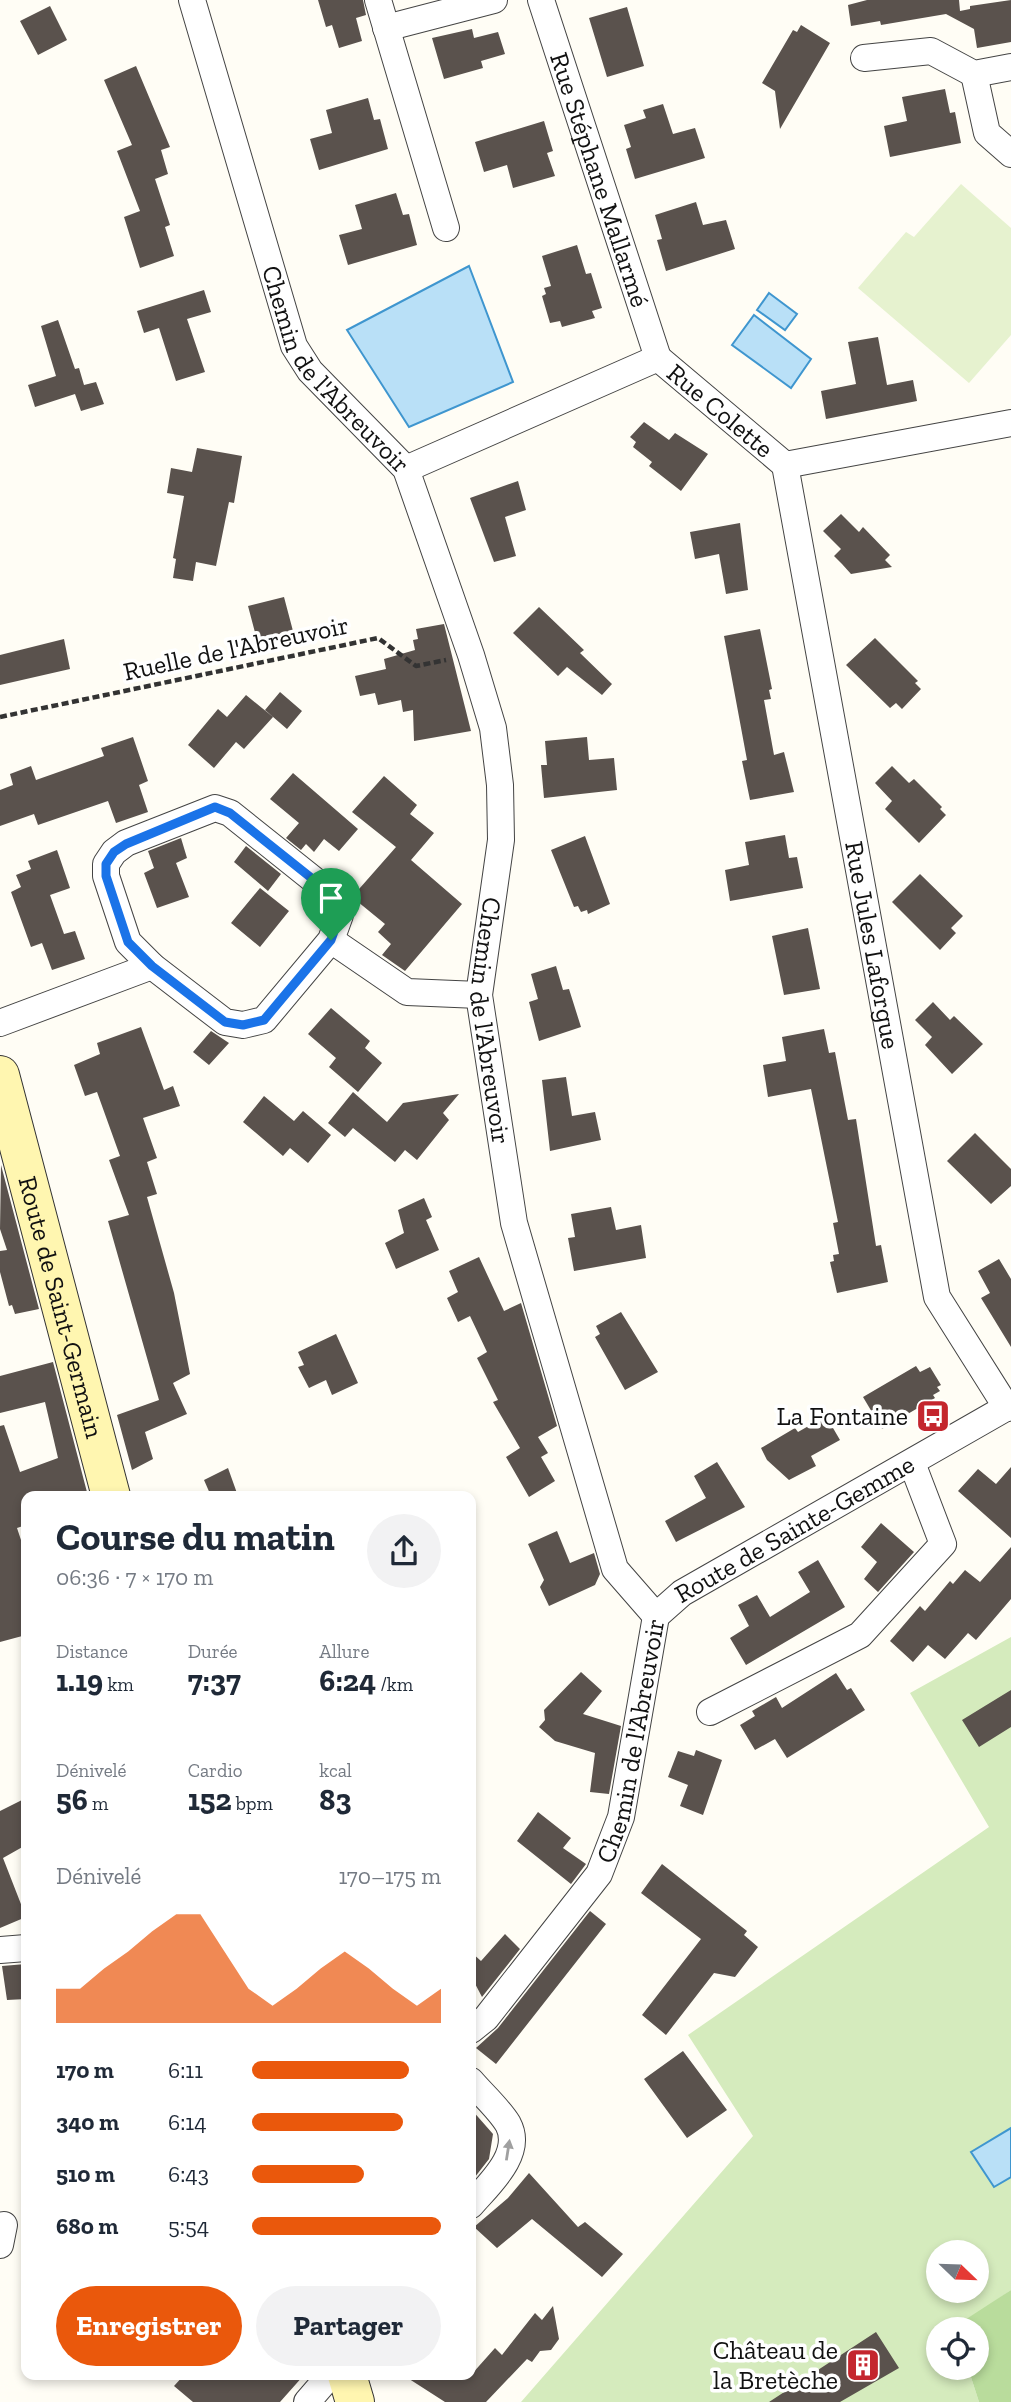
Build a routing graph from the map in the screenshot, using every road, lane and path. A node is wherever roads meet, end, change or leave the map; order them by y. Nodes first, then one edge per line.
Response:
1 (192, 0) edge
2 (378, 0) edge
3 (494, 0) edge
4 (541, 0) edge
5 (386, 28) junction
6 (864, 58) dead end
7 (1011, 67) edge
8 (974, 74) junction
9 (1011, 154) edge
10 (446, 228) dead end
11 (659, 358) junction
12 (1011, 423) edge
13 (785, 465) junction
14 (406, 469) junction
15 (471, 655) junction
16 (0, 717) edge
17 (331, 940) junction
18 (152, 966) junction
19 (479, 995) junction
20 (0, 1023) edge
21 (0, 1075) edge
22 (1009, 1406) edge
23 (912, 1463) junction
24 (110, 1491) edge
25 (656, 1616) junction
26 (710, 1712) dead end
27 (21, 1948) edge
28 (0, 1950) edge
29 (476, 2026) edge
30 (476, 2087) edge
31 (476, 2199) edge
32 (326, 2380) edge
33 (348, 2380) edge
34 (307, 2402) edge
35 (355, 2402) edge

1 - 14 street, Chemin de l'Abreuvoir
2 - 5 street
3 - 5 street
4 - 11 street, Rue Stéphane Mallarmé
5 - 10 street
6 - 8 street
7 - 8 street
8 - 9 street
11 - 13 street, Rue Colette
11 - 14 street, Rue Colette
12 - 13 street, Rue Colette
13 - 22 street, Rue Jules Laforgue
14 - 15 street, Chemin de l'Abreuvoir
15 - 16 path, Ruelle de l'Abreuvoir
15 - 19 street, Chemin de l'Abreuvoir
17 - 18 street
17 - 18 street
17 - 19 street
18 - 20 street
19 - 25 street, Chemin de l'Abreuvoir
21 - 24 street, Route de Saint-Germain
22 - 23 street, Route de Sainte-Gemme
23 - 25 street, Route de Sainte-Gemme
23 - 26 street
25 - 29 street, Chemin de l'Abreuvoir
27 - 28 street
31 -> 30 street
32 - 34 street
33 - 35 street

